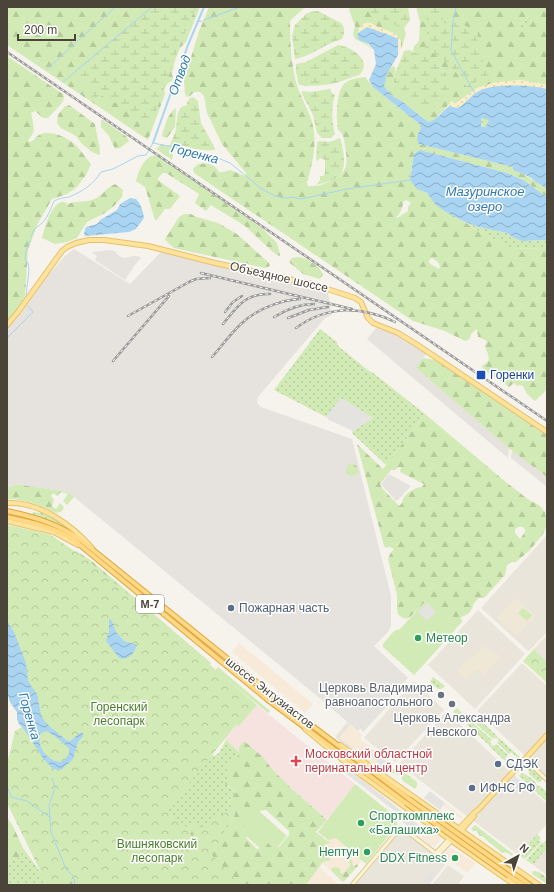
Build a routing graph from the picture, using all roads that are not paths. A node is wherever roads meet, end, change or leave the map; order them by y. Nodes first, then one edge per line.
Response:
1 (7, 325) edge
2 (547, 432) edge
3 (7, 503) edge
4 (7, 511) edge
5 (7, 517) edge
6 (7, 521) edge
7 (84, 548) junction
8 (93, 549) junction
9 (302, 727) junction
10 (323, 734) junction
11 (547, 735) edge
12 (525, 759) junction
13 (547, 780) edge
14 (408, 801) junction
15 (421, 802) junction
16 (411, 811) junction
17 (459, 830) junction
18 (450, 840) junction
19 (488, 850) junction
20 (478, 860) junction
21 (511, 874) junction
22 (352, 885) edge
23 (515, 885) edge
24 (523, 885) edge
25 (530, 885) edge
26 (539, 885) edge

1 - 2 main road, Объездное шоссе
3 - 8 main road
4 - 8 highway, шоссе Энтузиастов / М-7
5 - 7 highway, шоссе Энтузиастов / М-7
6 - 7 main road
7 - 9 highway, шоссе Энтузиастов / М-7
8 - 10 highway, шоссе Энтузиастов / М-7
9 - 14 highway, шоссе Энтузиастов / М-7
9 - 16 main road
10 - 14 highway, шоссе Энтузиастов / М-7
10 - 15 main road
11 - 12 main road
12 - 13 main road
12 - 17 main road
14 - 21 highway, шоссе Энтузиастов / М-7, bridge
15 - 16 main road
15 - 17 main road
16 - 18 main road
17 - 18 main road
17 - 19 main road
18 - 20 main road
18 - 22 main road
19 - 20 main road
19 - 26 main road
20 - 23 main road
21 - 24 highway, шоссе Энтузиастов / М-7
21 - 25 highway, шоссе Энтузиастов / М-7

